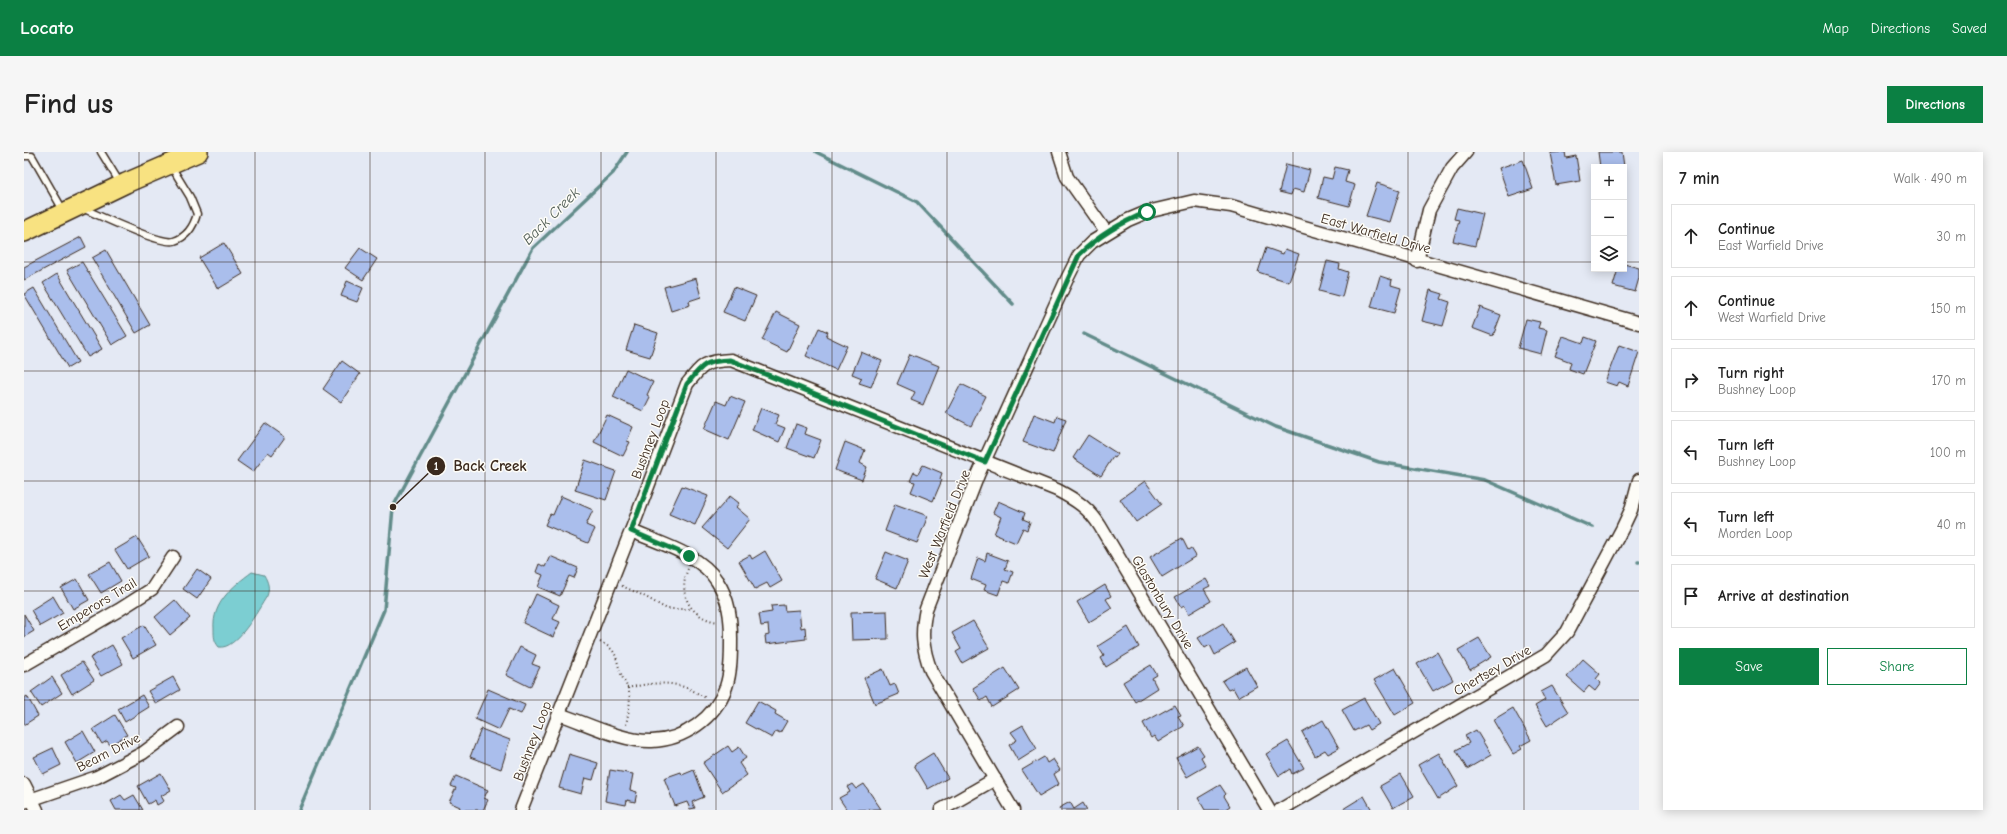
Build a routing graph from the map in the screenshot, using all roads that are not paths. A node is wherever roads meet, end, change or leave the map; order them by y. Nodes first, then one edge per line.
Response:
1 (38, 152) edge
2 (101, 152) edge
3 (198, 152) edge
4 (1059, 152) edge
5 (1466, 152) edge
6 (24, 156) edge
7 (32, 156) junction
8 (168, 158) edge
9 (122, 185) junction
10 (70, 209) junction
11 (24, 232) edge
12 (1106, 232) junction
13 (1417, 261) junction
14 (1639, 323) edge
15 (985, 462) junction
16 (1639, 480) edge
17 (631, 531) junction
18 (173, 557) dead end
19 (24, 665) edge
20 (559, 714) junction
21 (178, 726) dead end
22 (994, 778) junction
23 (24, 784) edge
24 (31, 804) edge
25 (521, 810) edge
26 (941, 810) edge
27 (1013, 810) edge
28 (1269, 810) edge
29 (1280, 810) edge

1 - 7 lane
2 - 9 lane
3 - 8 main road
4 - 12 street
5 - 13 street
6 - 7 lane
7 - 10 lane
8 - 9 main road
8 - 10 lane
9 - 10 main road
10 - 11 main road
12 - 13 street, East Warfield Drive
12 - 15 street, West Warfield Drive
13 - 14 street, East Warfield Drive
15 - 17 street, Bushney Loop
15 - 22 street, West Warfield Drive
15 - 28 street, Glastonbury Drive
16 - 29 street, Chertsey Drive
17 - 20 street, Bushney Loop
17 - 20 street
18 - 19 street, Emperors Trail
20 - 25 street, Bushney Loop
21 - 24 street, Beam Drive
22 - 26 street
22 - 27 street, West Warfield Drive
23 - 24 street

